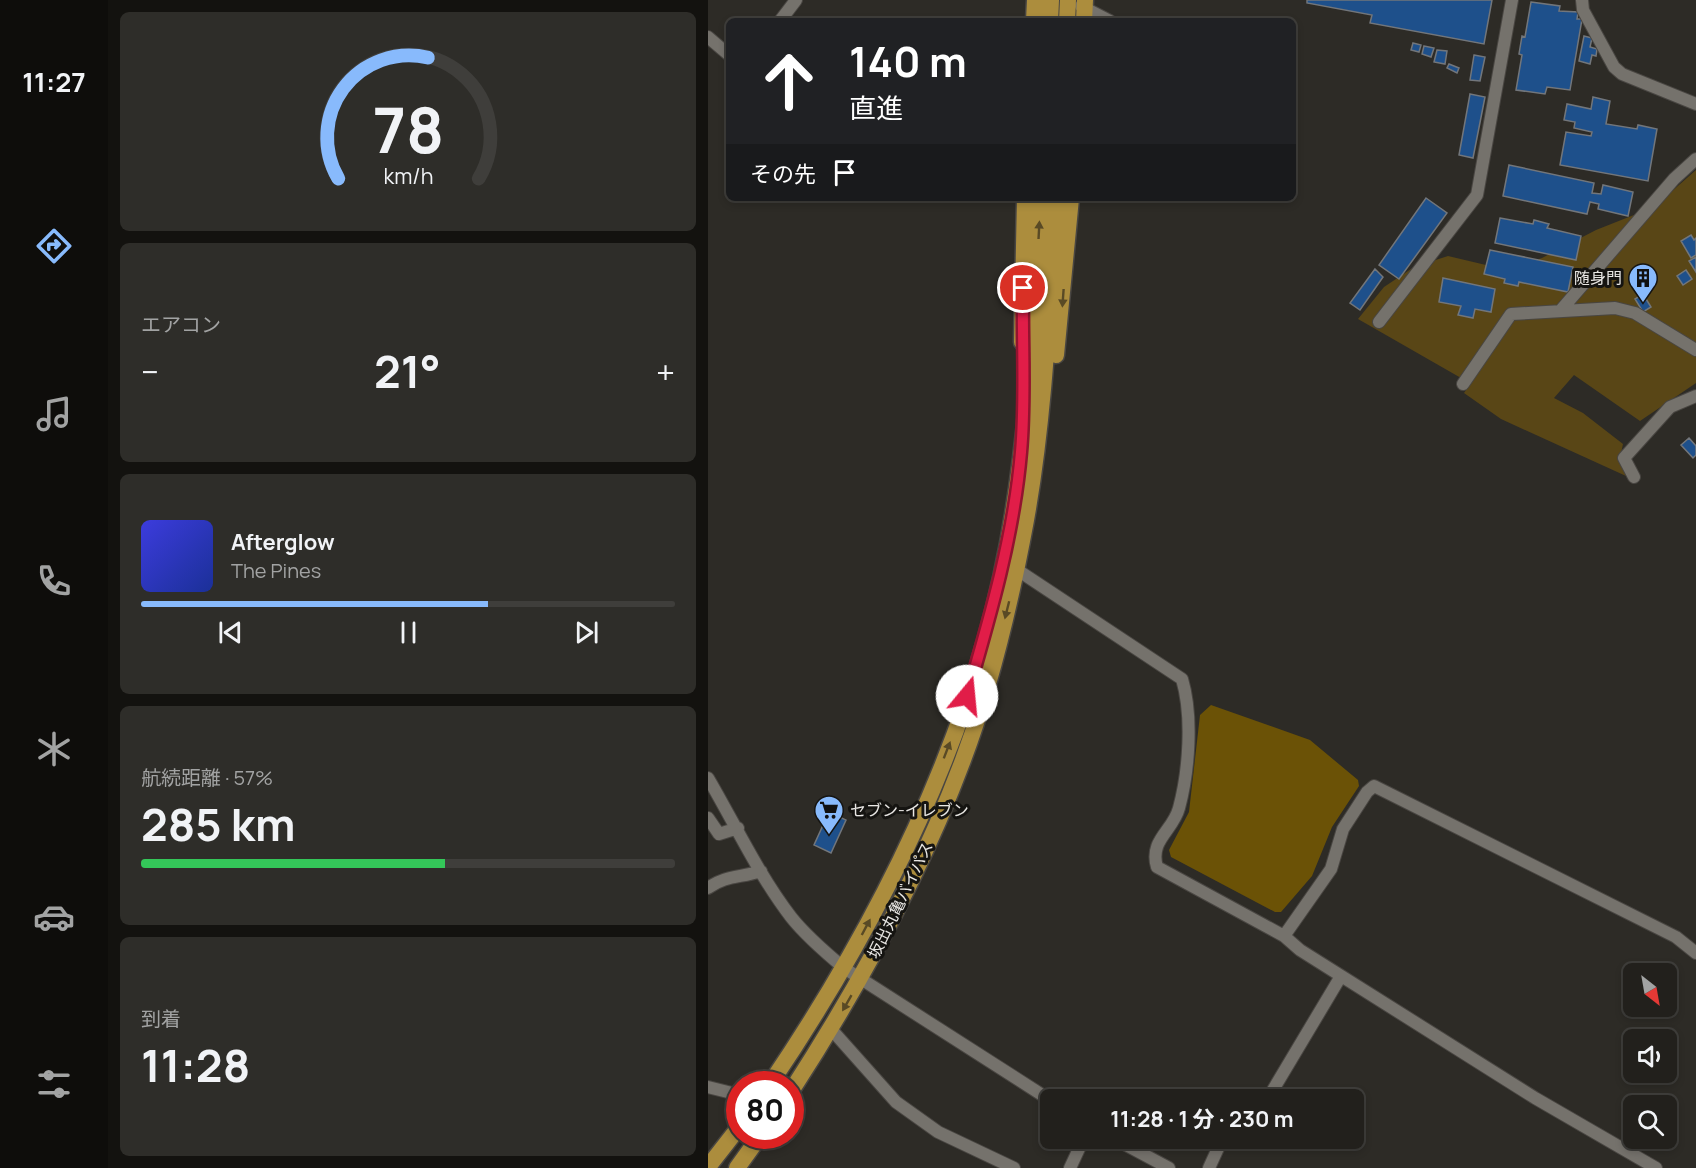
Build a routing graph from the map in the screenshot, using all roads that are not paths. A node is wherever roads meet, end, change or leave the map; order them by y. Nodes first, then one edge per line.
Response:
1 (796, 0) edge
2 (1035, 0) edge
3 (1051, 0) edge
4 (1512, 0) edge
5 (1582, 0) edge
6 (1081, 7) edge
7 (782, 18) edge
8 (1034, 18) edge
9 (1050, 18) edge
10 (1070, 18) edge
11 (1104, 18) edge
12 (708, 37) edge
13 (726, 52) edge
14 (1696, 104) edge
15 (1696, 159) edge
16 (1025, 201) edge
17 (1041, 201) edge
18 (1056, 201) edge
19 (1071, 201) edge
20 (1561, 310) junction
21 (1379, 322) dead end
22 (1696, 350) edge
23 (1463, 384) dead end
24 (1696, 396) edge
25 (1022, 451) junction
26 (1634, 477) dead end
27 (1026, 518) junction
28 (1016, 568) junction
29 (708, 778) edge
30 (708, 818) edge
31 (738, 828) junction
32 (761, 871) junction
33 (708, 888) edge
34 (1284, 936) junction
35 (1696, 953) edge
36 (844, 968) junction
37 (1341, 976) junction
38 (861, 978) junction
39 (831, 1029) junction
40 (778, 1071) edge
41 (804, 1071) edge
42 (708, 1087) edge
43 (1274, 1089) edge
44 (726, 1092) edge
45 (1040, 1094) edge
46 (726, 1144) edge
47 (751, 1149) edge
48 (1079, 1149) edge
49 (1134, 1149) edge
50 (1218, 1149) edge
51 (708, 1167) edge
52 (737, 1168) edge
53 (1014, 1168) edge
54 (1070, 1168) edge
55 (1169, 1168) edge
56 (1209, 1168) edge
57 (1656, 1168) edge

1 - 7 street
2 - 8 highway
3 - 9 highway
4 - 21 street
5 - 14 street
6 - 10 highway
6 - 11 street
12 - 13 street
15 - 20 street
16 - 25 highway
25 -> 17 highway, 坂出丸亀バイパス
18 - 27 highway, 坂出丸亀バイパス
19 -> 27 highway
20 - 22 street
20 - 23 street
24 - 26 street
36 -> 25 highway, 坂出丸亀バイパス
27 - 28 highway, 坂出丸亀バイパス
28 - 34 street
28 -> 38 highway, 坂出丸亀バイパス
29 - 31 street
30 - 31 street
31 - 32 street
32 - 33 street
32 - 36 street
34 - 35 street
34 - 37 street
36 - 38 street
36 - 40 highway, 坂出丸亀バイパス
37 - 43 street
37 - 57 street
38 -> 39 highway, 坂出丸亀バイパス
38 - 45 street
39 - 41 highway, 坂出丸亀バイパス
39 - 53 street
42 - 44 street
46 - 51 highway
47 - 52 highway
48 - 54 street
49 - 55 street
50 - 56 street

